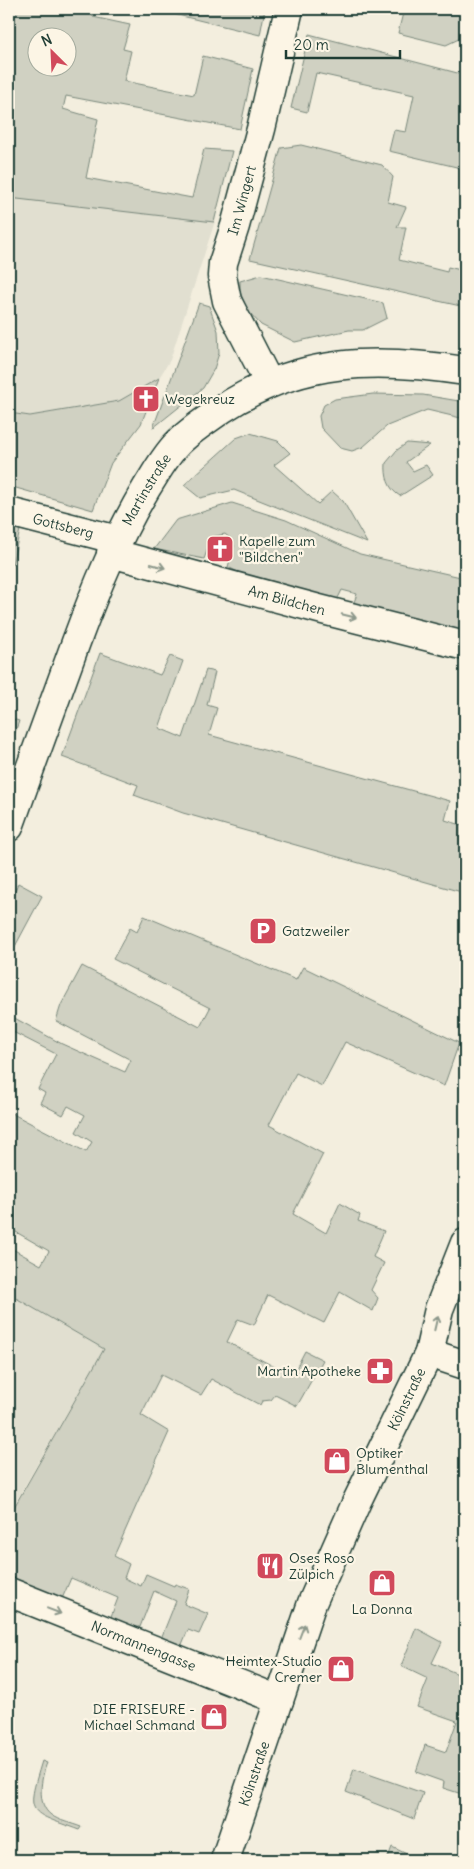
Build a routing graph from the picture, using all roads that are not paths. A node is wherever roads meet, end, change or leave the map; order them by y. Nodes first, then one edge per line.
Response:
1 (289, 9) edge
2 (465, 371) edge
3 (269, 383) junction
4 (9, 512) edge
5 (114, 546) junction
6 (465, 646) edge
7 (9, 827) edge
8 (465, 1244) edge
9 (429, 1353) junction
10 (465, 1365) edge
11 (9, 1592) edge
12 (279, 1700) junction
13 (225, 1860) edge

1 - 3 street, Im Wingert
2 - 3 street, Martinstraße
3 - 5 street, Martinstraße
4 - 5 street, Gottsberg
5 -> 6 street, Am Bildchen
5 - 7 street, Martinstraße
9 -> 8 street, Kölnstraße
9 - 10 street
12 -> 9 street, Kölnstraße
11 -> 12 street, Normannengasse
12 - 13 street, Kölnstraße

